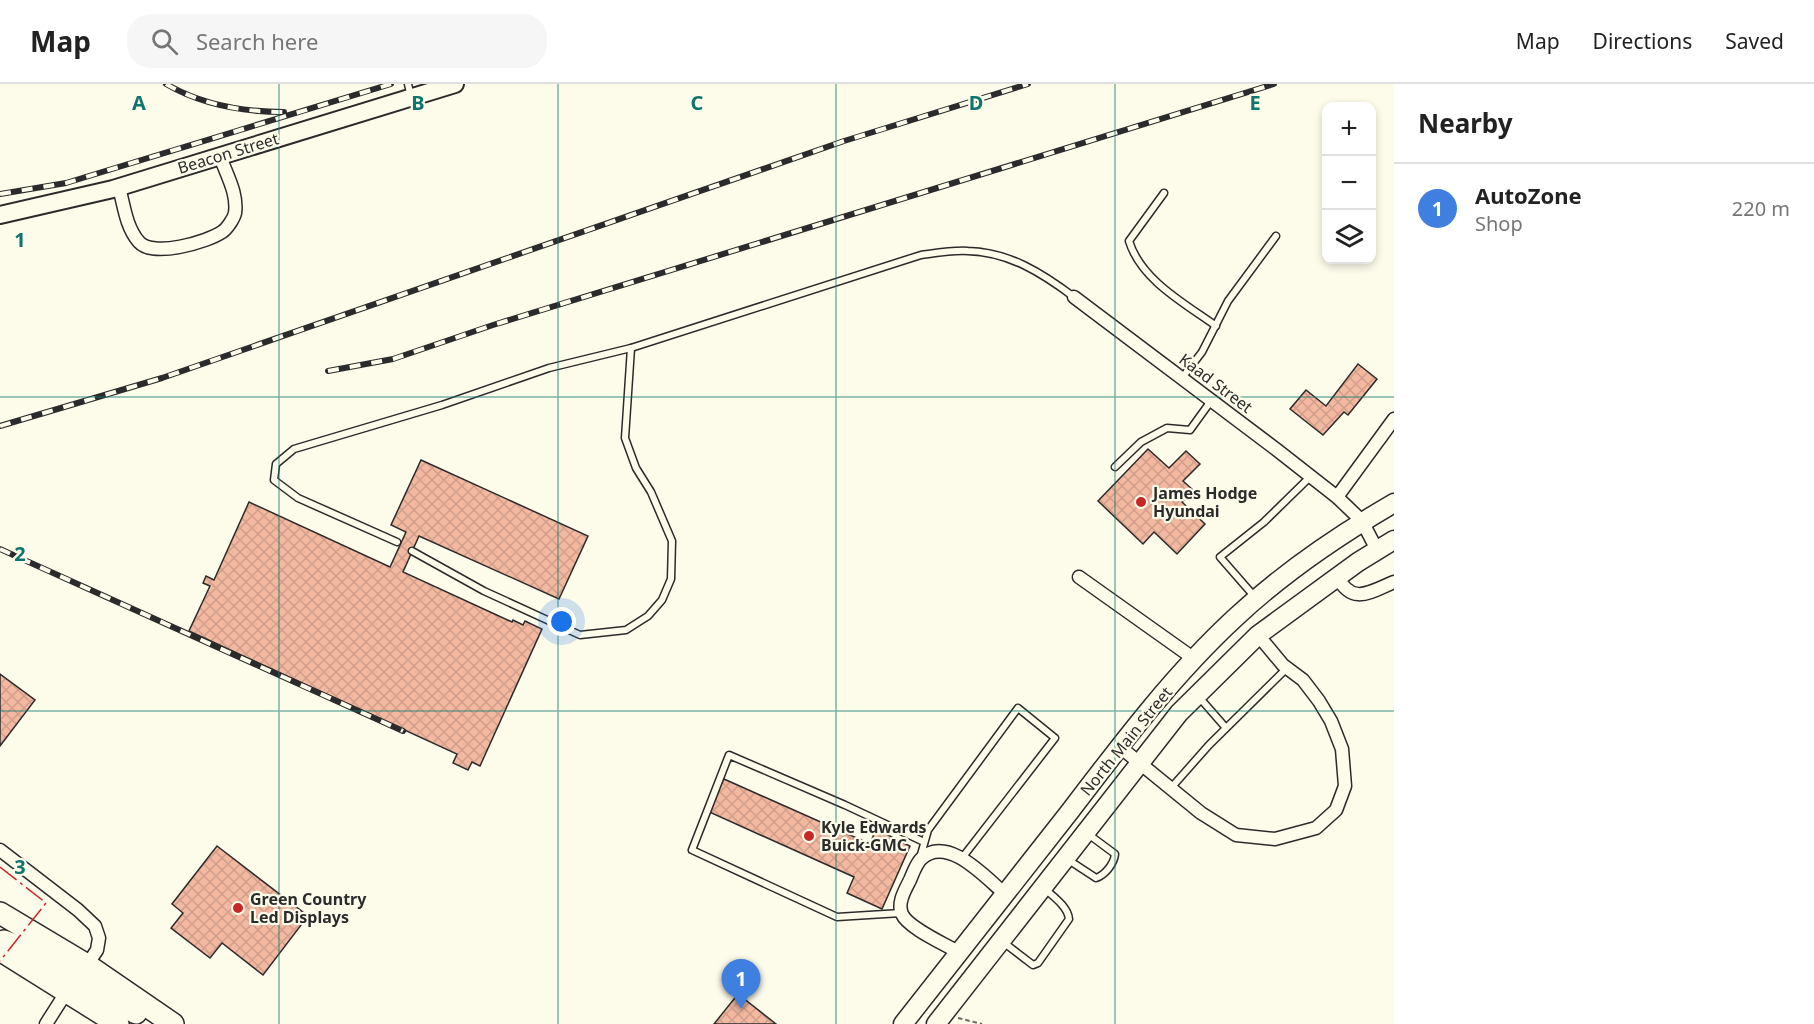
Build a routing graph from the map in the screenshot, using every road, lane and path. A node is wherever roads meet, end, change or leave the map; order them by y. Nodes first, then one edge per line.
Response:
1 (455, 84) edge
2 (410, 91) edge
3 (219, 156) junction
4 (119, 187) junction
5 (1164, 193) dead end
6 (0, 215) edge
7 (1276, 236) dead end
8 (1074, 297) joint
9 (1216, 326) junction
10 (631, 348) junction
11 (1182, 378) junction
12 (1211, 400) junction
13 (1394, 419) edge
14 (1115, 467) dead end
15 (1311, 477) junction
16 (1337, 497) junction
17 (1394, 503) edge
18 (1362, 521) junction
19 (1394, 540) edge
20 (397, 542) dead end
21 (1377, 550) junction
22 (412, 551) dead end
23 (1337, 576) junction
24 (1079, 577) dead end
25 (1394, 582) edge
26 (1257, 598) junction
27 (1258, 635) junction
28 (1193, 658) junction
29 (1287, 668) junction
30 (1197, 695) junction
31 (1226, 728) junction
32 (1120, 747) junction
33 (1139, 762) junction
34 (1171, 788) junction
35 (1085, 832) junction
36 (924, 842) junction
37 (0, 850) edge
38 (1065, 858) junction
39 (961, 859) junction
40 (920, 860) junction
41 (1043, 886) junction
42 (1005, 894) junction
43 (0, 913) edge
44 (901, 913) junction
45 (0, 940) edge
46 (1001, 940) junction
47 (0, 950) edge
48 (958, 952) junction
49 (87, 965) junction
50 (67, 991) junction
51 (940, 1020) edge
52 (46, 1024) edge
53 (118, 1024) edge
54 (159, 1024) edge
55 (173, 1024) edge
56 (903, 1024) edge
57 (982, 1024) edge

1 - 2 street, Beacon Street
2 - 3 street, Beacon Street
3 - 4 street, Beacon Street
3 - 4 street
4 - 6 street, Beacon Street
5 - 9 lane
7 - 9 lane
8 - 10 lane
8 - 11 street, Kaad Street
9 - 11 lane
10 - 20 lane
10 - 22 lane
11 - 12 street, Kaad Street
12 - 14 lane
12 - 15 street, Kaad Street
13 - 16 street
15 - 16 street, Kaad Street
15 - 26 lane
16 - 18 street, Kaad Street
17 - 18 main road, North Main Street
18 - 21 street, Kaad Street
18 - 26 main road, North Main Street
19 - 21 main road, North Main Street
21 - 23 main road, North Main Street
23 - 25 street
23 - 27 main road, North Main Street
24 - 28 street
26 - 28 main road, North Main Street
27 - 29 street
27 - 30 main road, North Main Street
28 - 32 main road, North Main Street
29 - 31 lane
29 - 34 street
30 - 31 lane
30 - 33 main road, North Main Street
31 - 34 lane
32 - 33 street
32 - 42 main road, North Main Street
33 - 34 street
33 - 35 main road, North Main Street
35 - 38 main road, North Main Street
35 - 38 lane
36 - 39 lane
36 - 40 lane
36 - 44 lane
37 - 49 street
38 - 41 main road, North Main Street
39 - 40 street
39 - 42 street
40 - 44 street
41 - 46 main road, North Main Street
41 - 46 lane
42 - 48 main road, North Main Street
43 - 49 highway
44 - 48 street
45 - 49 highway
46 - 51 main road, North Main Street
47 - 50 highway
48 - 56 main road, North Main Street
49 - 55 highway
50 - 52 street
50 - 53 highway
50 - 54 highway
51 - 57 path

